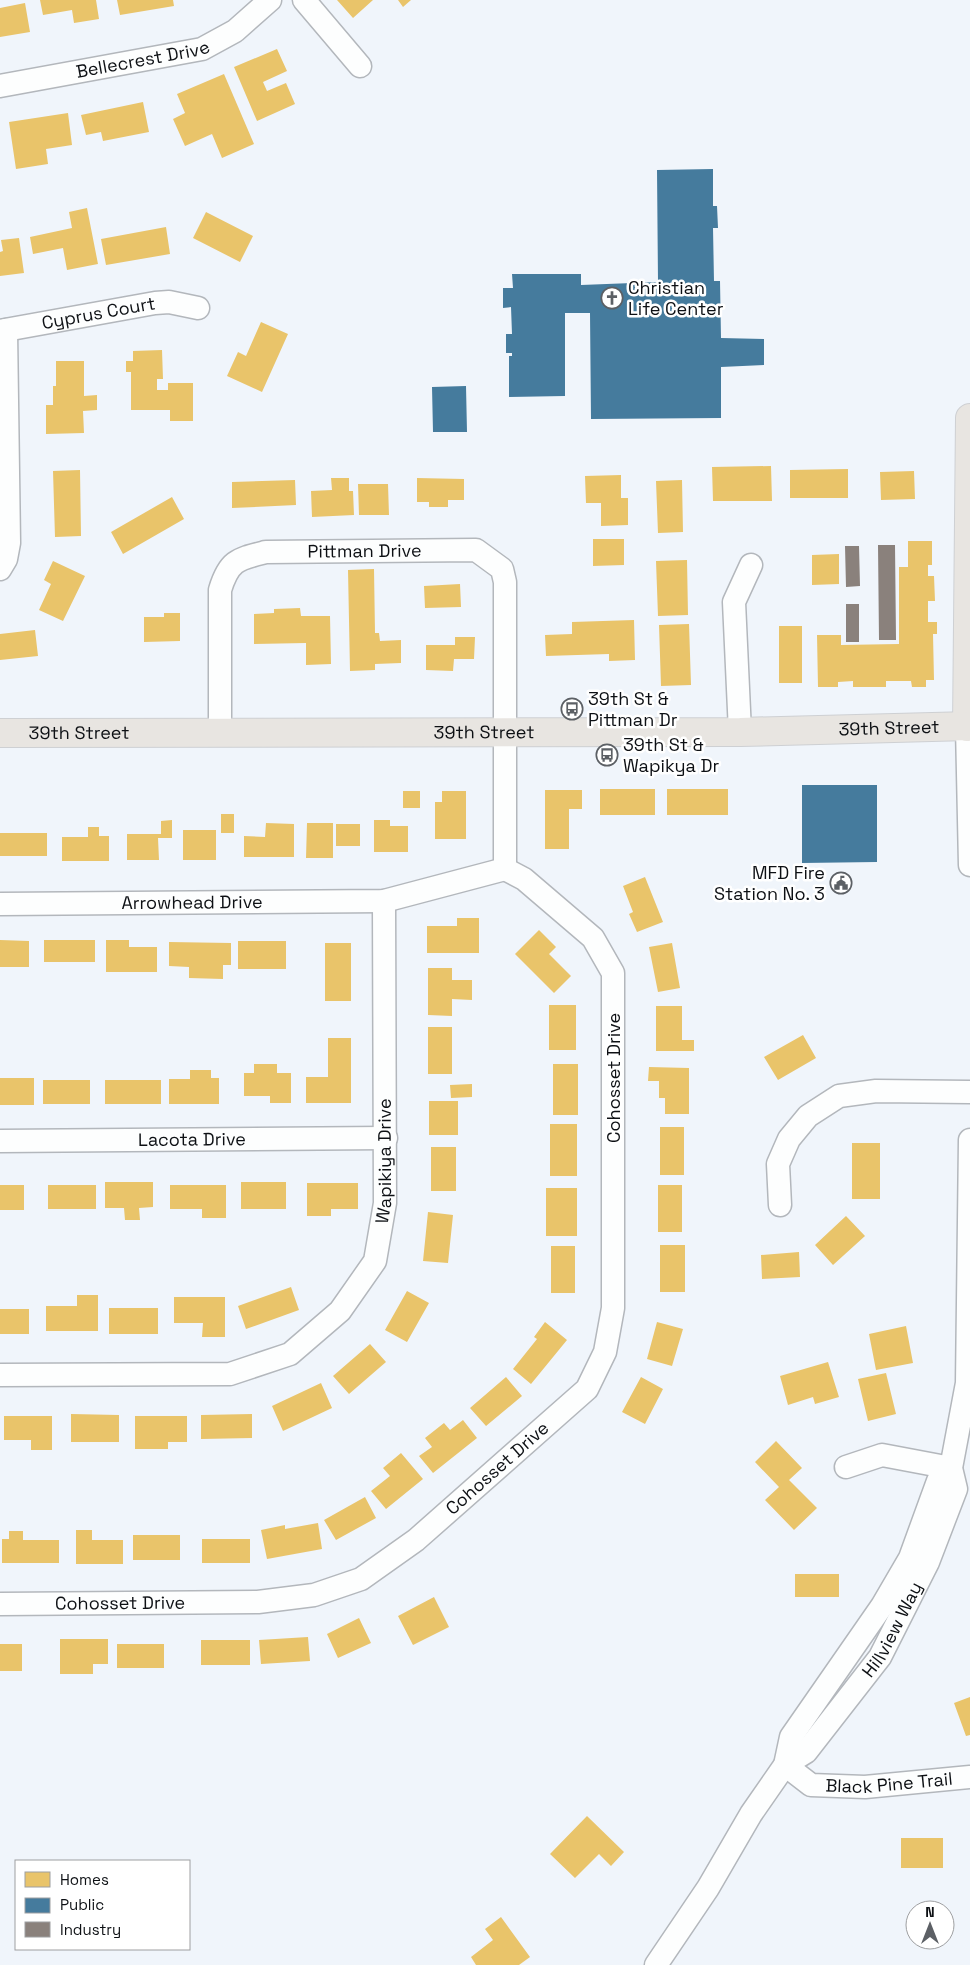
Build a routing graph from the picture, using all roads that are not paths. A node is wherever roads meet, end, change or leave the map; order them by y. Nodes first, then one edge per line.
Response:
1 (270, 0) edge
2 (304, 0) edge
3 (360, 66) dead end
4 (0, 86) edge
5 (198, 308) dead end
6 (3, 331) edge
7 (970, 418) edge
8 (751, 565) dead end
9 (0, 569) edge
10 (969, 727) edge
11 (220, 732) junction
12 (504, 732) junction
13 (740, 732) junction
14 (0, 733) edge
15 (970, 865) edge
16 (505, 869) junction
17 (384, 901) junction
18 (0, 904) edge
19 (970, 1092) edge
20 (386, 1138) junction
21 (970, 1140) edge
22 (0, 1141) edge
23 (780, 1205) dead end
24 (0, 1375) edge
25 (969, 1383) edge
26 (846, 1467) dead end
27 (951, 1468) junction
28 (0, 1604) edge
29 (785, 1765) junction
30 (970, 1777) edge
31 (656, 1965) edge

1 - 4 street, Bellecrest Drive
2 - 3 street
5 - 6 street, Cyprus Court
6 - 9 street
7 - 10 main road
8 - 13 street
10 - 13 main road, 39th Street
10 - 15 street
11 - 12 main road, 39th Street
11 - 12 street, Pittman Drive
11 - 14 main road, 39th Street
12 - 13 main road, 39th Street
12 - 16 street
16 - 17 street
16 - 28 street, Cohosset Drive
17 - 18 street, Arrowhead Drive
17 - 20 street, Wapikiya Drive
19 - 23 street
20 - 22 street, Lacota Drive
20 - 24 street, Wapikiya Drive
21 - 25 street, Hillview Way
25 - 27 street, Hillview Way
26 - 27 street
27 - 29 street, Hillview Way
29 - 30 street, Black Pine Trail
29 - 31 street, Hillview Way

